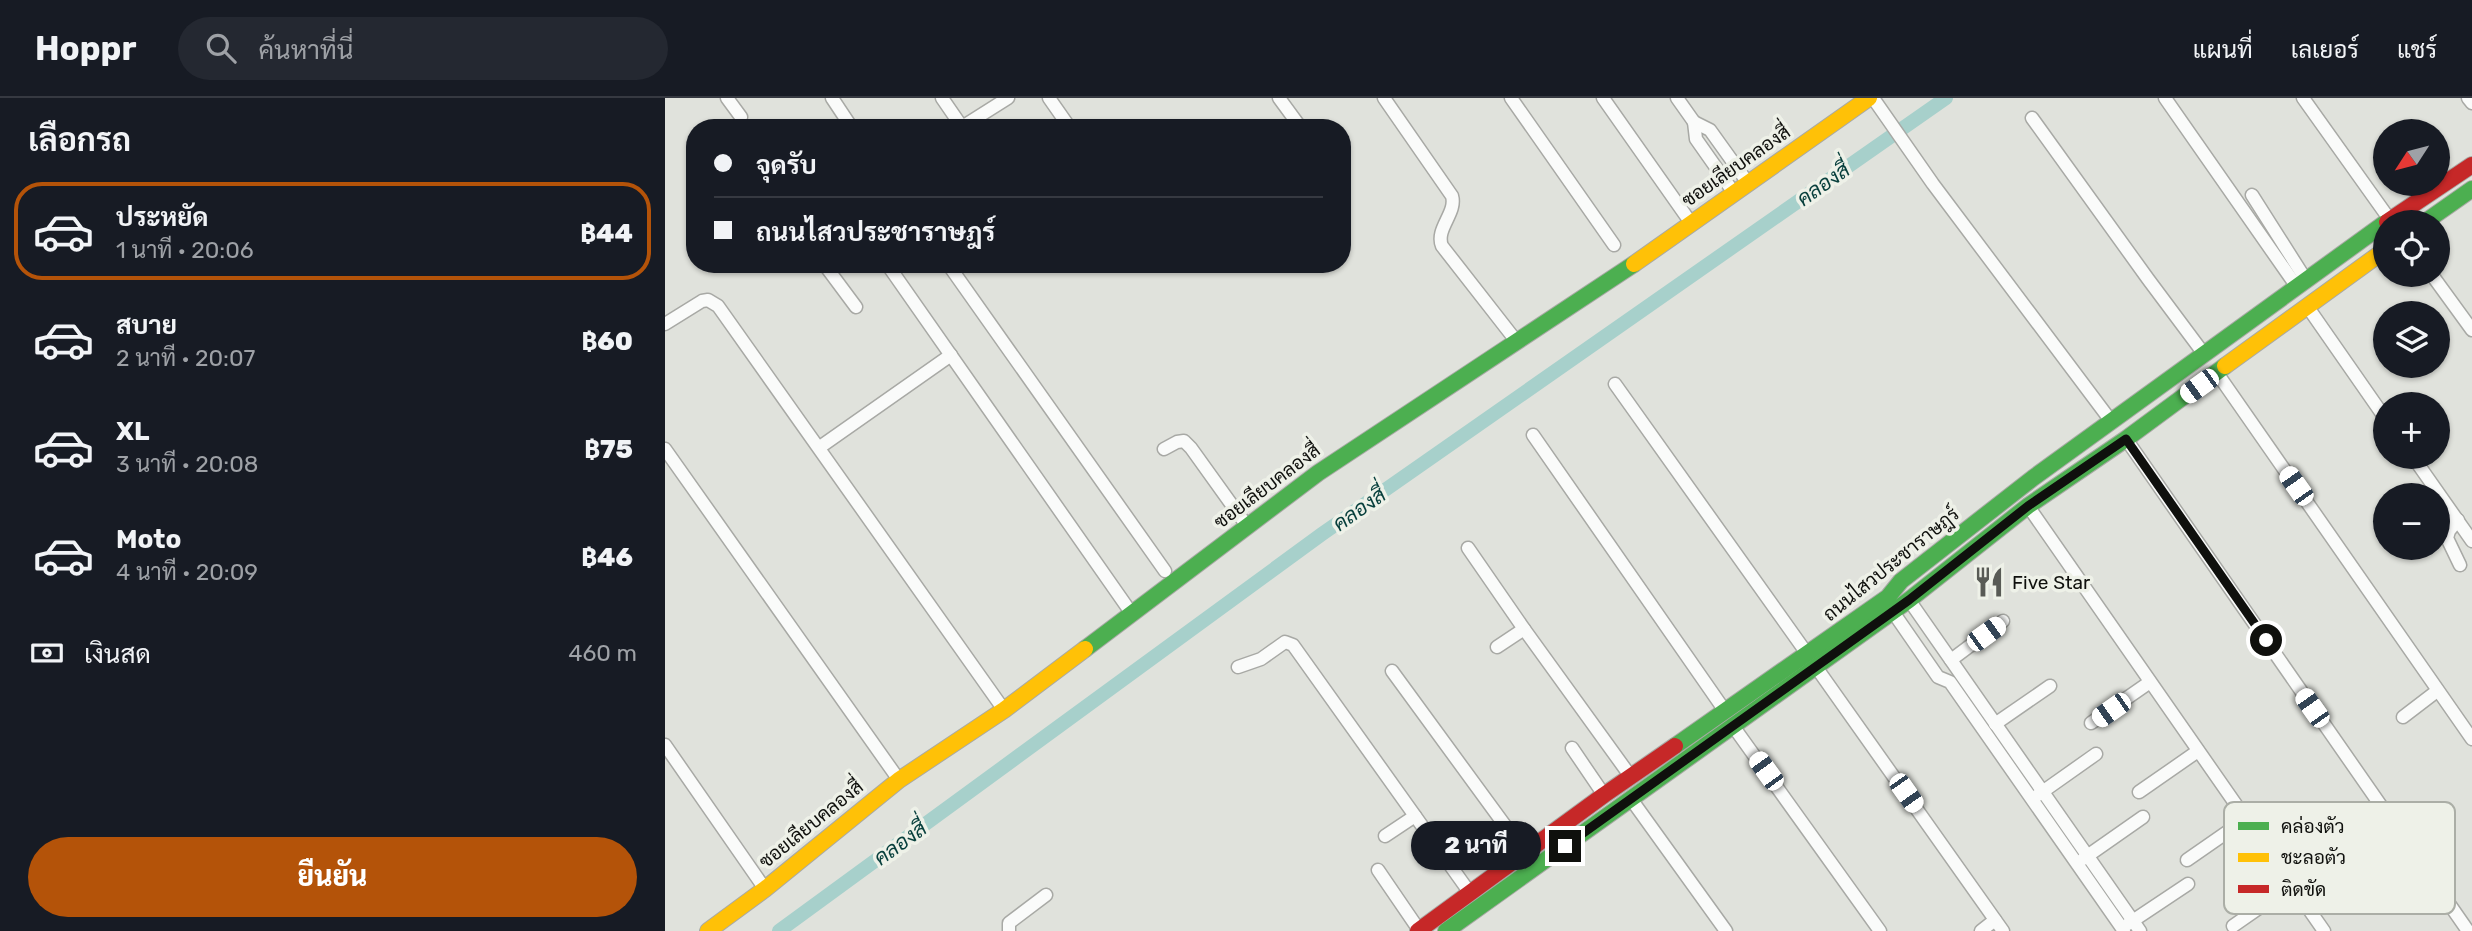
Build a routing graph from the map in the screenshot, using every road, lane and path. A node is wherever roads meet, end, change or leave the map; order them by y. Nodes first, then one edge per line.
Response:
1 (727, 98) edge
2 (832, 98) edge
3 (942, 98) edge
4 (1008, 98) edge
5 (1049, 98) edge
6 (1279, 98) edge
7 (1384, 98) edge
8 (1511, 98) edge
9 (1603, 98) edge
10 (1677, 98) edge
11 (1871, 98) edge
12 (2165, 98) edge
13 (2303, 98) edge
14 (2468, 98) edge
15 (2472, 103) edge
16 (741, 117) dead end
17 (2032, 118) dead end
18 (846, 119) edge
19 (956, 119) edge
20 (976, 119) edge
21 (1064, 119) edge
22 (1294, 119) edge
23 (1694, 122) junction
24 (2472, 165) edge
25 (1748, 183) junction
26 (2472, 189) edge
27 (1734, 193) junction
28 (2252, 195) dead end
29 (2379, 210) edge
30 (2405, 210) edge
31 (2442, 210) edge
32 (1691, 223) junction
33 (2373, 232) edge
34 (1614, 245) dead end
35 (2373, 259) edge
36 (831, 273) edge
37 (893, 273) edge
38 (954, 273) edge
39 (2302, 284) junction
40 (2441, 287) edge
41 (2307, 306) junction
42 (856, 307) dead end
43 (665, 324) edge
44 (2472, 330) edge
45 (1517, 342) junction
46 (2204, 354) junction
47 (951, 355) junction
48 (2217, 373) junction
49 (1615, 384) dead end
50 (2373, 401) edge
51 (2111, 421) junction
52 (1534, 435) dead end
53 (2126, 439) junction
54 (820, 447) junction
55 (665, 449) edge
56 (1164, 449) dead end
57 (2422, 469) edge
58 (2028, 506) junction
59 (2458, 520) junction
60 (1247, 526) junction
61 (2472, 541) edge
62 (1468, 548) dead end
63 (2460, 565) dead end
64 (1165, 571) dead end
65 (1909, 600) junction
66 (1893, 612) junction
67 (1132, 614) junction
68 (2003, 621) dead end
69 (1524, 629) junction
70 (1497, 647) dead end
71 (1951, 660) junction
72 (1812, 661) junction
73 (1238, 667) dead end
74 (1392, 671) dead end
75 (1961, 674) junction
76 (1949, 682) junction
77 (2150, 682) junction
78 (2050, 686) dead end
79 (2437, 691) junction
80 (1004, 710) junction
81 (2403, 717) dead end
82 (1729, 719) junction
83 (2091, 723) dead end
84 (1995, 724) junction
85 (2472, 739) edge
86 (665, 745) edge
87 (1572, 748) dead end
88 (2198, 751) junction
89 (2097, 754) dead end
90 (1631, 777) junction
91 (899, 780) junction
92 (2139, 792) dead end
93 (1604, 795) junction
94 (2037, 795) junction
95 (1631, 799) junction
96 (2234, 802) edge
97 (2378, 802) edge
98 (1415, 816) junction
99 (2143, 817) dead end
100 (2224, 834) edge
101 (1385, 836) dead end
102 (1525, 853) junction
103 (2082, 859) junction
104 (2187, 860) dead end
105 (1535, 867) junction
106 (1378, 870) dead end
107 (2188, 884) dead end
108 (765, 888) junction
109 (1470, 893) junction
110 (1047, 894) dead end
111 (2250, 914) edge
112 (2312, 914) edge
113 (2455, 914) edge
114 (1999, 926) edge
115 (2233, 926) dead end
116 (2130, 928) edge
117 (708, 931) edge
118 (1009, 931) edge
119 (1418, 931) edge
120 (1446, 931) edge
121 (1726, 931) edge
122 (1879, 931) edge
123 (1981, 931) edge
124 (2324, 931) edge
125 (2467, 931) edge

1 - 16 street
2 - 18 street
3 - 19 street
4 - 20 street
5 - 21 street
6 - 22 street
7 - 45 street
8 - 34 street
9 - 32 street
10 - 23 street
11 - 25 main road, ซอยเลียบคลองสี่
11 - 51 street
12 - 39 street
13 - 29 street
14 - 15 street
17 - 46 street
23 - 25 street
23 - 27 street
24 - 30 main road, ถนนไสวประชาราษฎร์
25 - 27 main road, ซอยเลียบคลองสี่
26 - 31 main road
27 - 32 main road, ซอยเลียบคลองสี่
28 - 39 street
32 - 45 main road, ซอยเลียบคลองสี่
33 - 39 main road, ถนนไสวประชาราษฎร์
35 - 41 main road, ถนนไสวประชาราษฎร์
36 - 42 street
37 - 47 street
38 - 64 street
39 - 46 main road, ถนนไสวประชาราษฎร์
40 - 44 street
41 - 48 main road, ถนนไสวประชาราษฎร์
41 - 50 street
43 - 54 street
45 - 60 main road, ซอยเลียบคลองสี่
46 - 51 main road, ถนนไสวประชาราษฎร์
47 - 54 street
47 - 67 street
48 - 53 main road, ถนนไสวประชาราษฎร์
48 - 79 street
49 - 72 street
51 - 72 main road, ถนนไสวประชาราษฎร์
52 - 82 street
53 - 58 main road, ถนนไสวประชาราษฎร์
53 - 97 street
54 - 80 street
55 - 91 street
56 - 60 street
57 - 59 street
58 - 65 main road, ถนนไสวประชาราษฎร์
58 - 77 street
59 - 61 street
59 - 63 street
60 - 67 main road, ซอยเลียบคลองสี่
62 - 69 street
65 - 66 main road, ถนนไสวประชาราษฎร์
65 - 71 street
66 - 72 main road, ถนนไสวประชาราษฎร์
66 - 76 street
67 - 80 main road, ซอยเลียบคลองสี่
68 - 71 street
69 - 70 street
69 - 90 street
71 - 75 street
72 - 82 main road, ถนนไสวประชาราษฎร์
72 - 114 street
73 - 98 street
74 - 102 street
75 - 76 street
75 - 84 street
76 - 94 street
77 - 83 street
77 - 88 street
78 - 84 street
79 - 81 street
79 - 85 street
80 - 91 main road, ซอยเลียบคลองสี่
82 - 90 main road, ถนนไสวประชาราษฎร์
82 - 95 main road, ถนนไสวประชาราษฎร์
82 - 122 street
84 - 94 street
86 - 108 street
87 - 93 street
88 - 92 street
88 - 96 street
89 - 94 street
90 - 93 main road, ถนนไสวประชาราษฎร์
91 - 108 main road, ซอยเลียบคลองสี่
93 - 102 main road, ถนนไสวประชาราษฎร์
94 - 103 street
95 - 105 main road, ถนนไสวประชาราษฎร์
95 - 121 street
98 - 101 street
98 - 109 street
99 - 103 street
100 - 104 street
102 - 105 street
102 - 109 main road, ถนนไสวประชาราษฎร์
103 - 116 street
105 - 120 main road, ถนนไสวประชาราษฎร์
106 - 119 street
107 - 116 street
108 - 117 main road, ซอยเลียบคลองสี่
109 - 119 main road, ถนนไสวประชาราษฎร์
110 - 118 street
111 - 115 street
112 - 124 street
113 - 125 street
114 - 123 street

